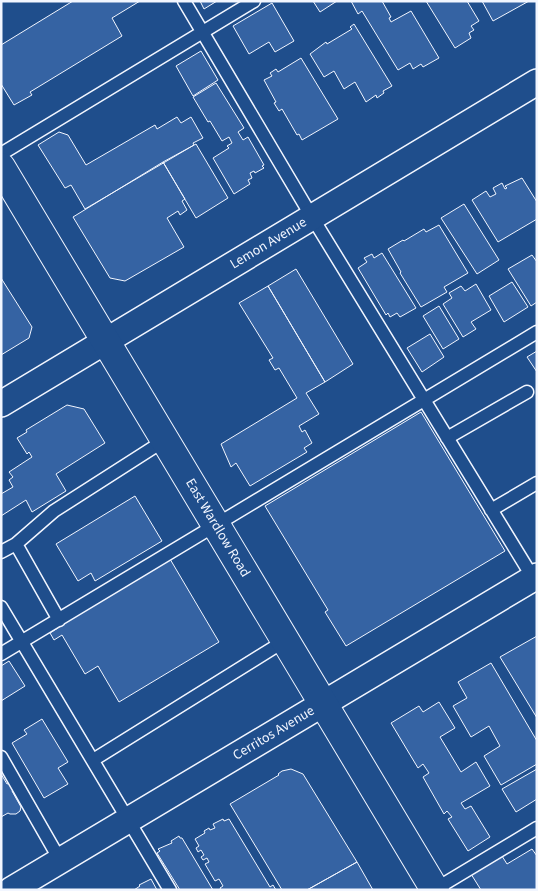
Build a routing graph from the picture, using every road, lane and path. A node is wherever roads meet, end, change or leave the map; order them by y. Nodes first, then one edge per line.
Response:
1 (184, 1) edge
2 (254, 1) edge
3 (202, 32) junction
4 (537, 82) edge
5 (1, 154) edge
6 (1, 167) edge
7 (312, 217) junction
8 (537, 332) edge
9 (105, 340) junction
10 (527, 392) dead end
11 (424, 400) junction
12 (1, 404) edge
13 (447, 438) junction
14 (165, 440) junction
15 (537, 483) edge
16 (491, 510) junction
17 (216, 524) junction
18 (16, 544) junction
19 (1, 552) edge
20 (536, 579) edge
21 (1, 607) edge
22 (59, 620) junction
23 (286, 640) junction
24 (22, 642) junction
25 (1, 654) edge
26 (324, 703) junction
27 (1, 757) edge
28 (93, 760) junction
29 (129, 820) junction
30 (537, 828) edge
31 (60, 860) junction
32 (11, 890) edge
33 (170, 890) edge
34 (434, 890) edge

1 - 3 lane
2 - 3 lane
3 - 5 lane
3 - 7 lane
4 - 7 street, Lemon Avenue
6 - 9 main road, East Wardlow Road
7 - 9 street, Lemon Avenue
7 - 11 lane
8 - 11 lane
9 - 12 street, Lemon Avenue
9 - 14 main road, East Wardlow Road
10 - 13 lane
11 - 13 lane
11 - 17 lane
13 - 16 lane
14 - 17 main road, East Wardlow Road
14 - 18 lane
15 - 16 lane
16 - 20 lane
17 - 22 lane
17 - 23 main road, East Wardlow Road
18 - 19 lane
18 - 22 lane
20 - 26 street, Cerritos Avenue
21 - 24 lane
22 - 24 lane
23 - 26 main road, East Wardlow Road
23 - 28 lane
24 - 25 lane
24 - 28 lane
26 - 29 street, Cerritos Avenue
26 - 34 main road, East Wardlow Road
27 - 31 lane
28 - 29 lane
29 - 31 street, Cerritos Avenue
29 - 33 lane
30 - 34 lane
31 - 32 street, Cerritos Avenue

